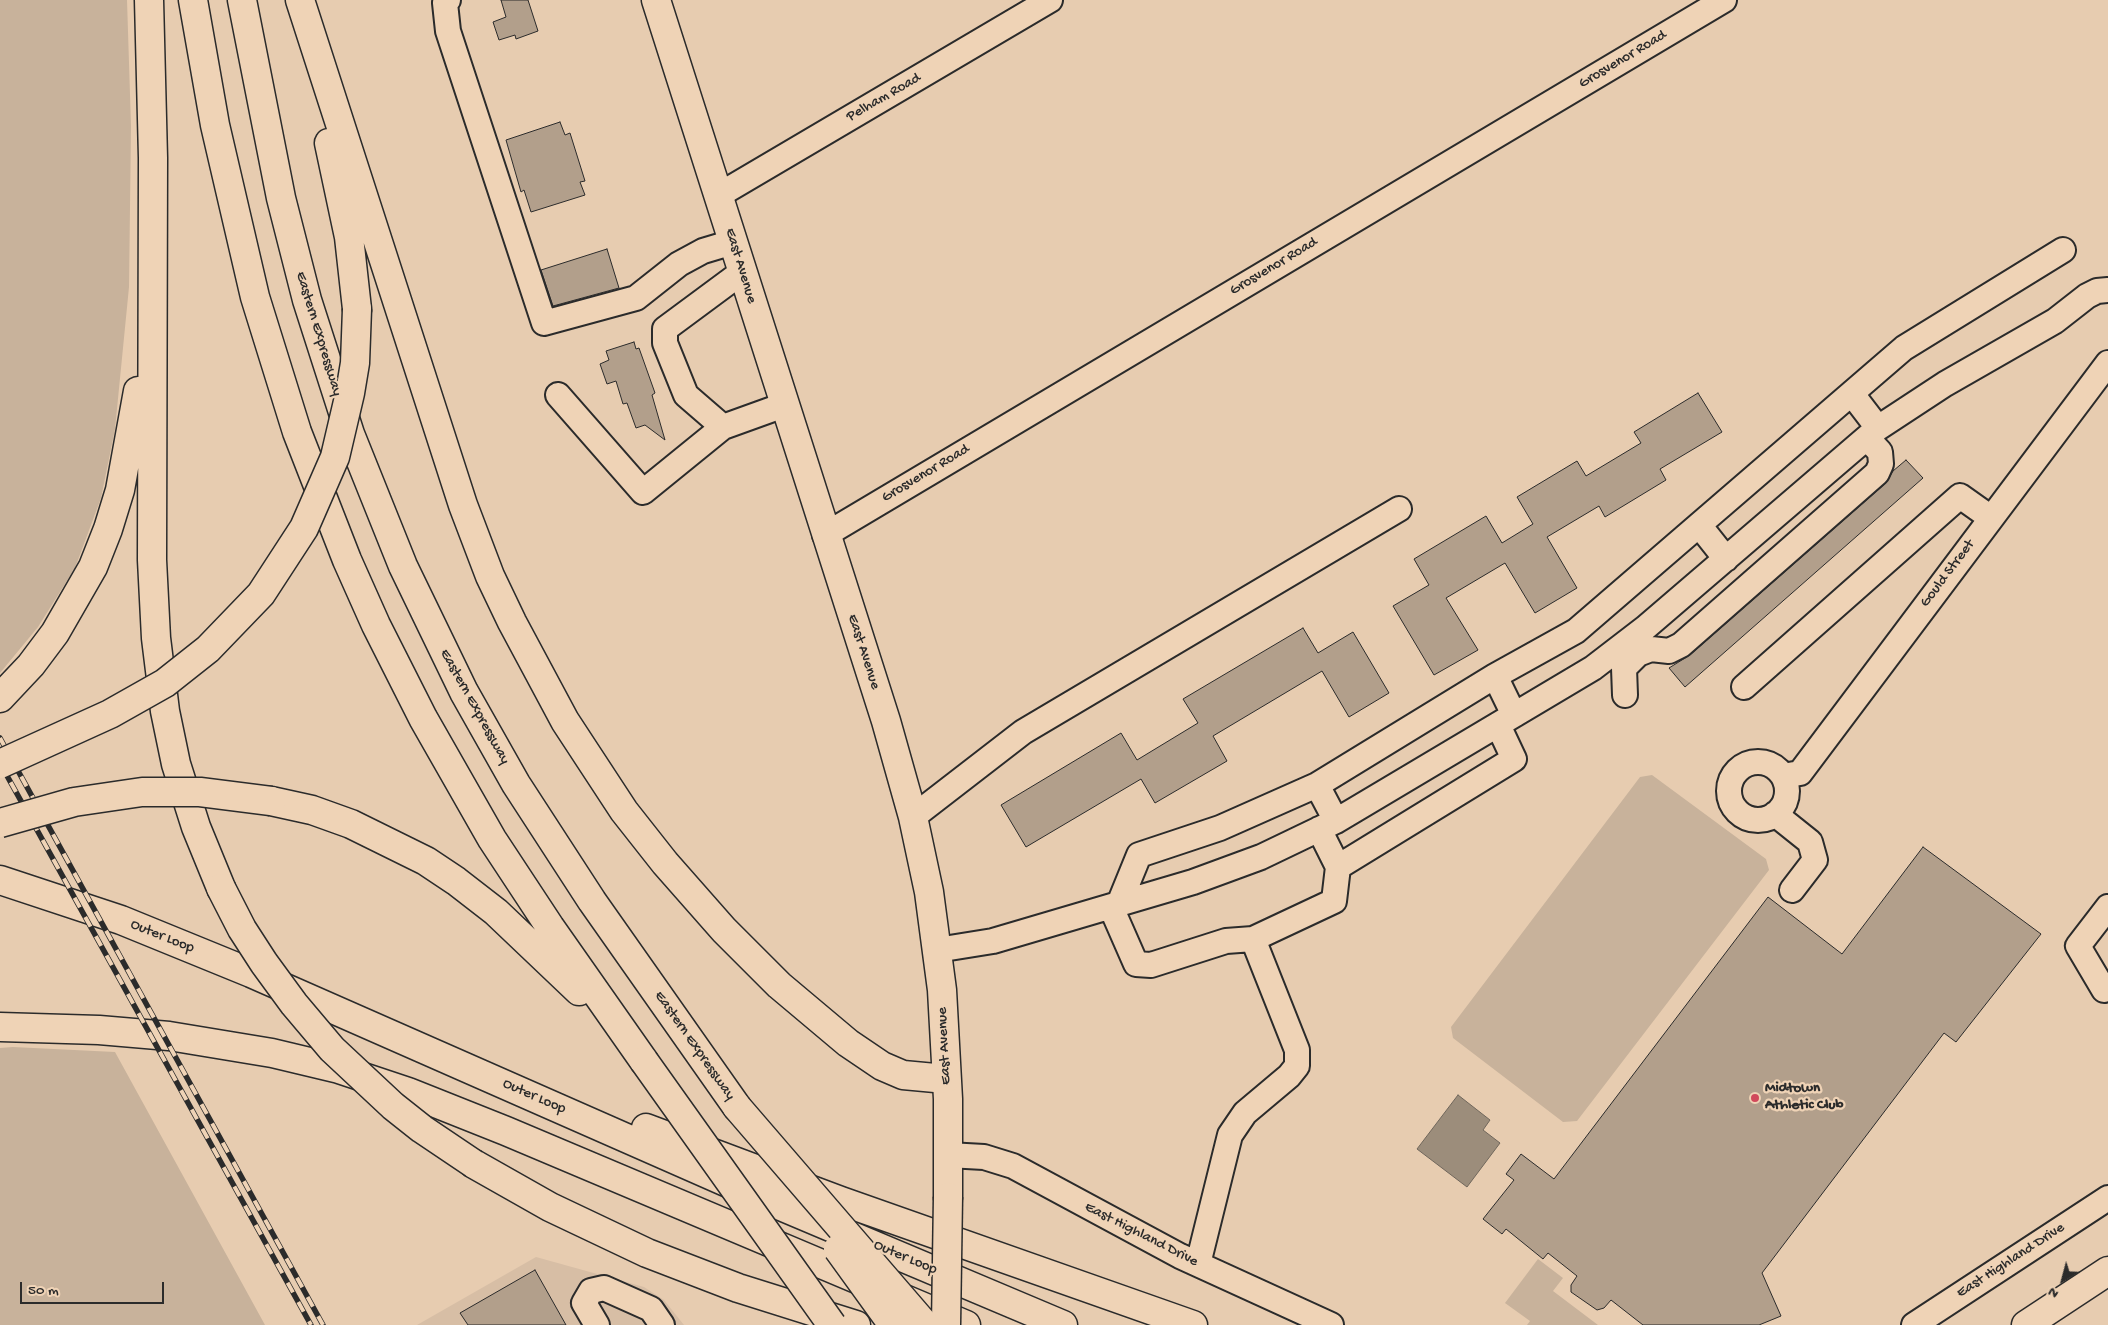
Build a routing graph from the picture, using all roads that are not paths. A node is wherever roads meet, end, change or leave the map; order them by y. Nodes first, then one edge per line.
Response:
1 (149, 0) edge
2 (193, 0) edge
3 (242, 0) edge
4 (295, 0) edge
5 (300, 0) edge
6 (448, 0) edge
7 (656, 0) edge
8 (1050, 0) edge
9 (1724, 0) edge
10 (718, 195) junction
11 (733, 242) junction
12 (2063, 250) dead end
13 (742, 272) junction
14 (151, 273) junction
15 (2108, 290) edge
16 (2108, 363) edge
17 (1852, 394) junction
18 (558, 395) dead end
19 (784, 405) junction
20 (723, 427) junction
21 (1872, 433) junction
22 (1399, 509) dead end
23 (1991, 518) junction
24 (1699, 525) junction
25 (825, 534) junction
26 (1726, 559) junction
27 (1632, 648) junction
28 (1495, 676) junction
29 (1744, 687) dead end
30 (1625, 695) dead end
31 (0, 698) edge
32 (1506, 720) junction
33 (0, 764) edge
34 (1783, 776) junction
35 (1317, 785) junction
36 (1775, 814) junction
37 (913, 817) junction
38 (0, 823) edge
39 (1328, 825) junction
40 (1338, 867) junction
41 (0, 880) edge
42 (1792, 890) dead end
43 (1115, 906) junction
44 (2108, 907) edge
45 (1253, 939) junction
46 (937, 950) junction
47 (2104, 990) dead end
48 (0, 1027) edge
49 (380, 1028) junction
50 (644, 1061) junction
51 (946, 1078) junction
52 (737, 1107) junction
53 (948, 1155) junction
54 (2108, 1198) edge
55 (1198, 1264) junction
56 (2108, 1271) edge
57 (661, 1323) edge
58 (597, 1325) edge
59 (832, 1325) edge
60 (856, 1325) edge
61 (893, 1325) edge
62 (925, 1325) edge
63 (946, 1325) edge
64 (966, 1325) edge
65 (1063, 1325) edge
66 (1193, 1325) edge
67 (1331, 1325) edge
68 (1914, 1325) edge
69 (2026, 1325) edge

1 - 14 main road
2 - 50 main road
3 - 52 main road, Eastern Expressway
4 - 33 main road, bridge
5 - 51 main road
6 - 11 street
7 - 10 main road, East Avenue
8 - 10 street, Pelham Road
9 - 25 street, Grosvenor Road
10 - 11 main road, East Avenue
11 - 13 main road, East Avenue
12 - 17 street
13 - 19 main road, East Avenue
13 - 20 street
14 - 31 main road
14 - 60 main road, bridge
15 - 21 street
16 - 23 street, Gould Street
17 - 21 street
17 - 24 street
18 - 20 street
19 - 20 street
19 - 25 main road, East Avenue
21 - 26 street
21 - 27 street
22 - 37 street
23 - 29 street
23 - 34 street, Gould Street
24 - 26 street
24 - 28 street
25 - 37 main road, East Avenue
26 - 27 street
27 - 30 street
27 - 32 street
28 - 32 street
28 - 35 street
32 - 39 street
32 - 40 street
34 - 36 street
34 - 36 street
35 - 39 street
35 - 43 street
36 - 42 street
37 - 46 main road, East Avenue
38 - 50 main road, bridge
39 - 40 street
39 - 43 street
40 - 45 street
41 - 49 main road, Outer Loop
43 - 45 street
43 - 46 street
44 - 47 street
45 - 55 street
46 - 51 main road, East Avenue
48 - 64 main road
49 - 65 main road, Outer Loop
49 - 66 main road
50 - 59 main road, bridge
51 - 53 main road, East Avenue
52 - 61 main road, Eastern Expressway, bridge
52 - 62 main road, bridge
53 - 55 street, East Highland Drive
53 - 63 main road, East Avenue, bridge
54 - 68 street, East Highland Drive
55 - 67 street, East Highland Drive
56 - 69 main road
57 - 58 street

